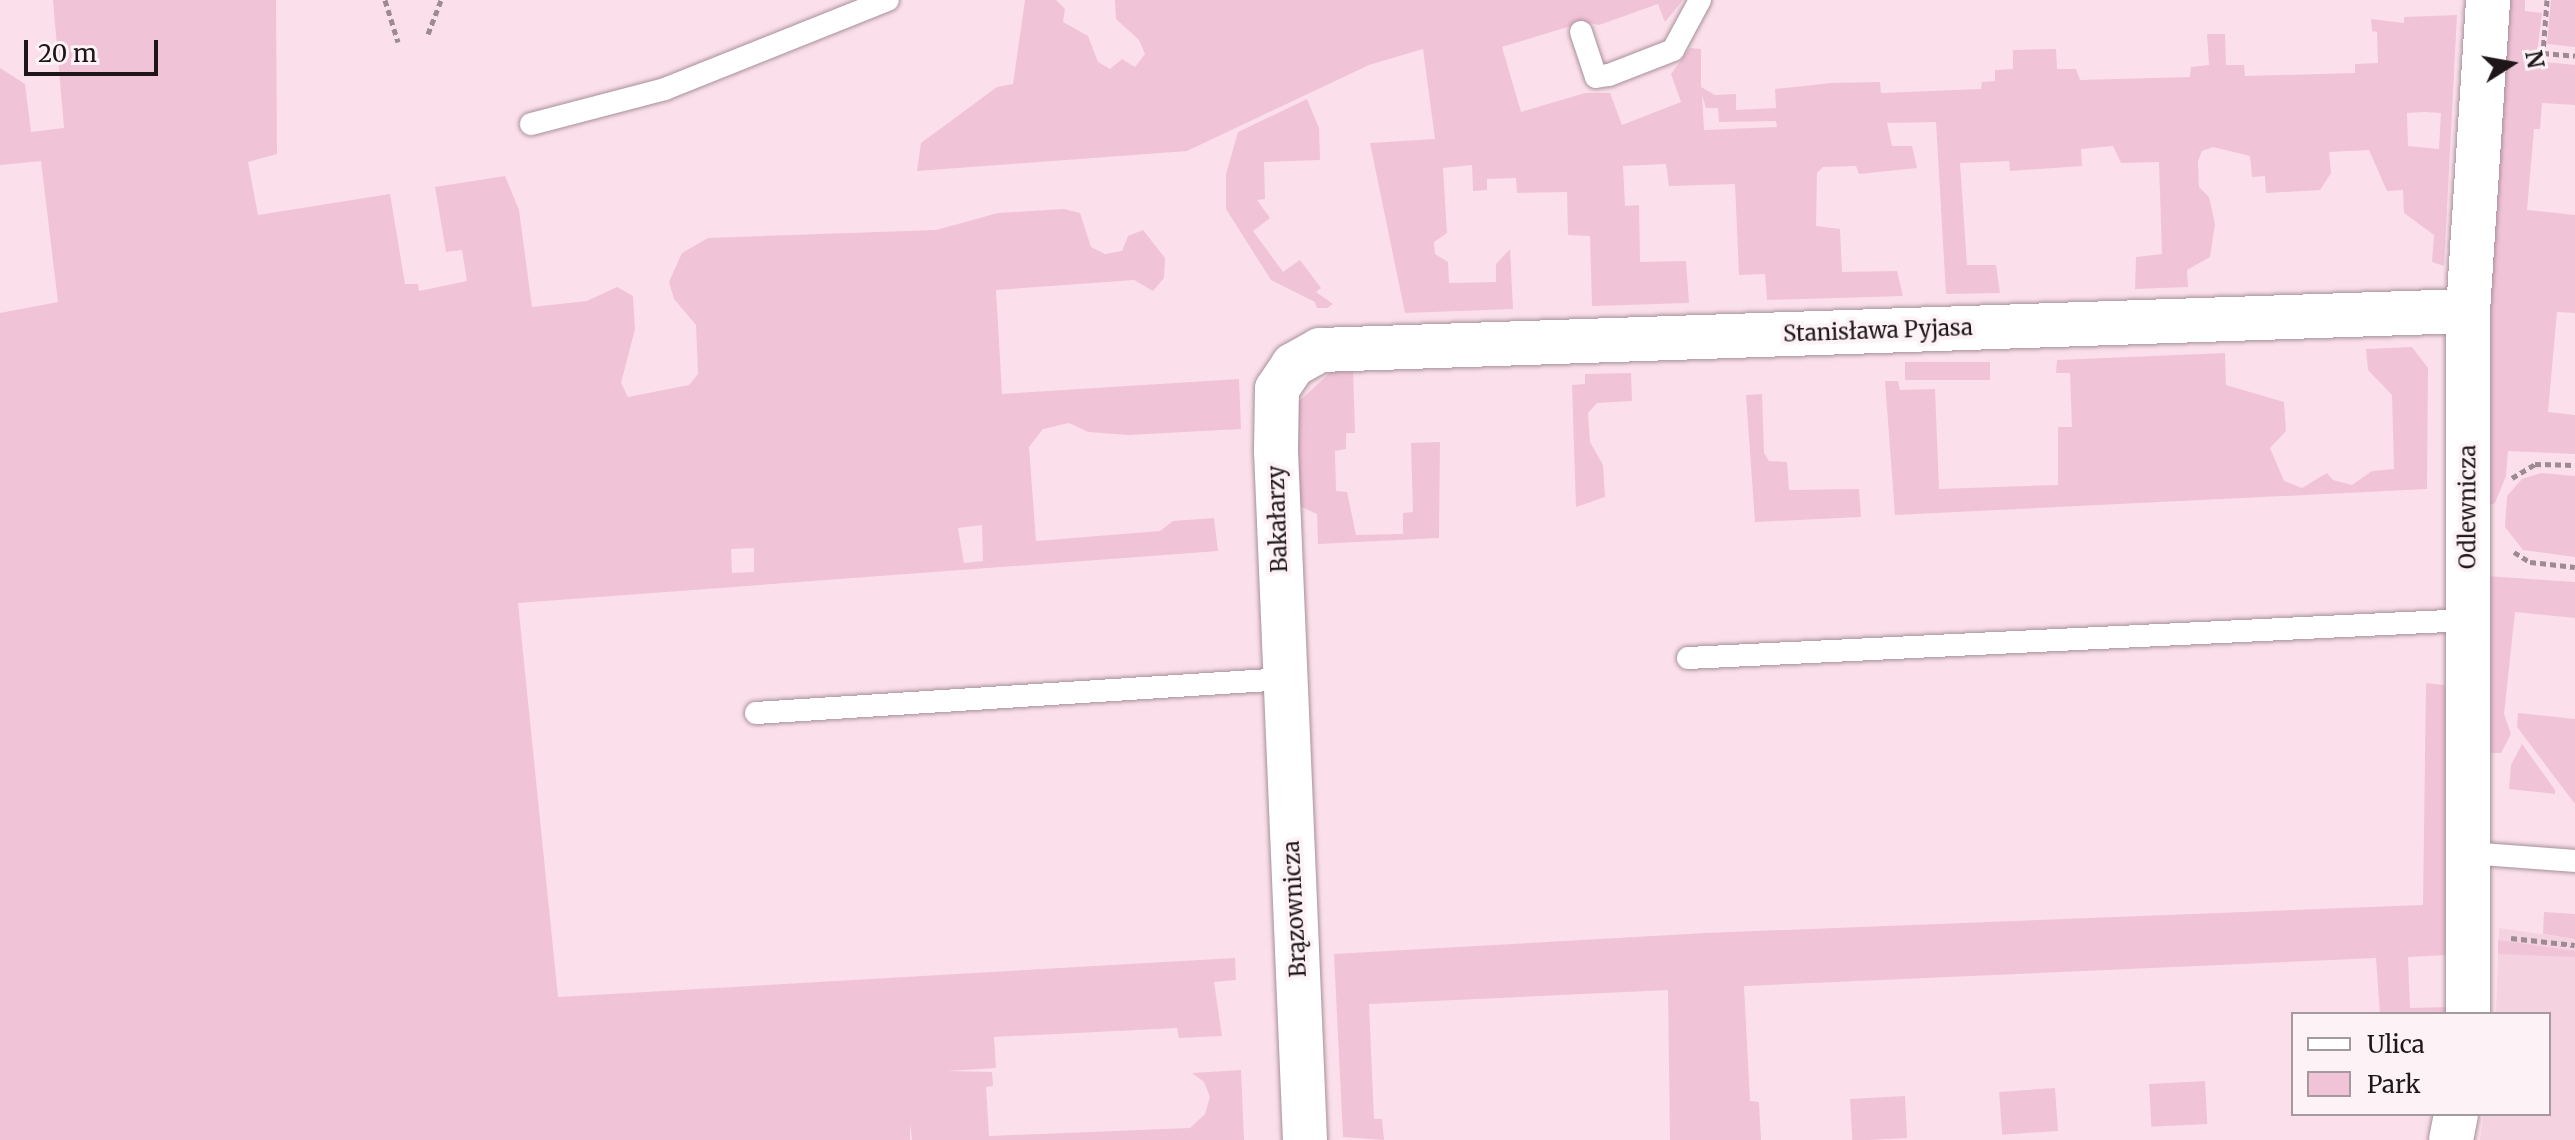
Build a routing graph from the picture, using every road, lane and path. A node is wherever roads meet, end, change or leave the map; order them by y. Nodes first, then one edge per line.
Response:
1 (385, 0) edge
2 (441, 0) edge
3 (888, 0) edge
4 (1700, 0) edge
5 (2488, 0) edge
6 (2547, 0) edge
7 (1581, 32) dead end
8 (428, 34) dead end
9 (398, 42) dead end
10 (2575, 56) edge
11 (531, 124) dead end
12 (2468, 311) junction
13 (1293, 365) joint
14 (2575, 465) edge
15 (2505, 487) dead end
16 (2505, 540) dead end
17 (2575, 567) edge
18 (2468, 620) junction
19 (1688, 658) dead end
20 (1285, 679) junction
21 (756, 713) dead end
22 (2469, 853) junction
23 (2575, 861) edge
24 (2470, 934) junction
25 (2575, 945) edge
26 (2468, 1012) edge
27 (2456, 1116) edge
28 (1305, 1140) edge
29 (2451, 1140) edge

1 - 9 path
2 - 8 path
3 - 11 lane
4 - 7 lane
5 - 12 street, Odlewnicza
6 - 10 path
12 - 13 street, Stanisława Pyjasa
12 - 18 street, Odlewnicza
13 - 20 street, Bakałarzy
14 - 15 path
16 - 17 path
18 - 19 lane
18 - 22 street, Odlewnicza
20 - 21 lane
20 - 28 street, Brązownicza
22 - 23 lane
22 - 24 street, Odlewnicza
24 - 25 path
24 - 26 street, Odlewnicza
27 - 29 street

